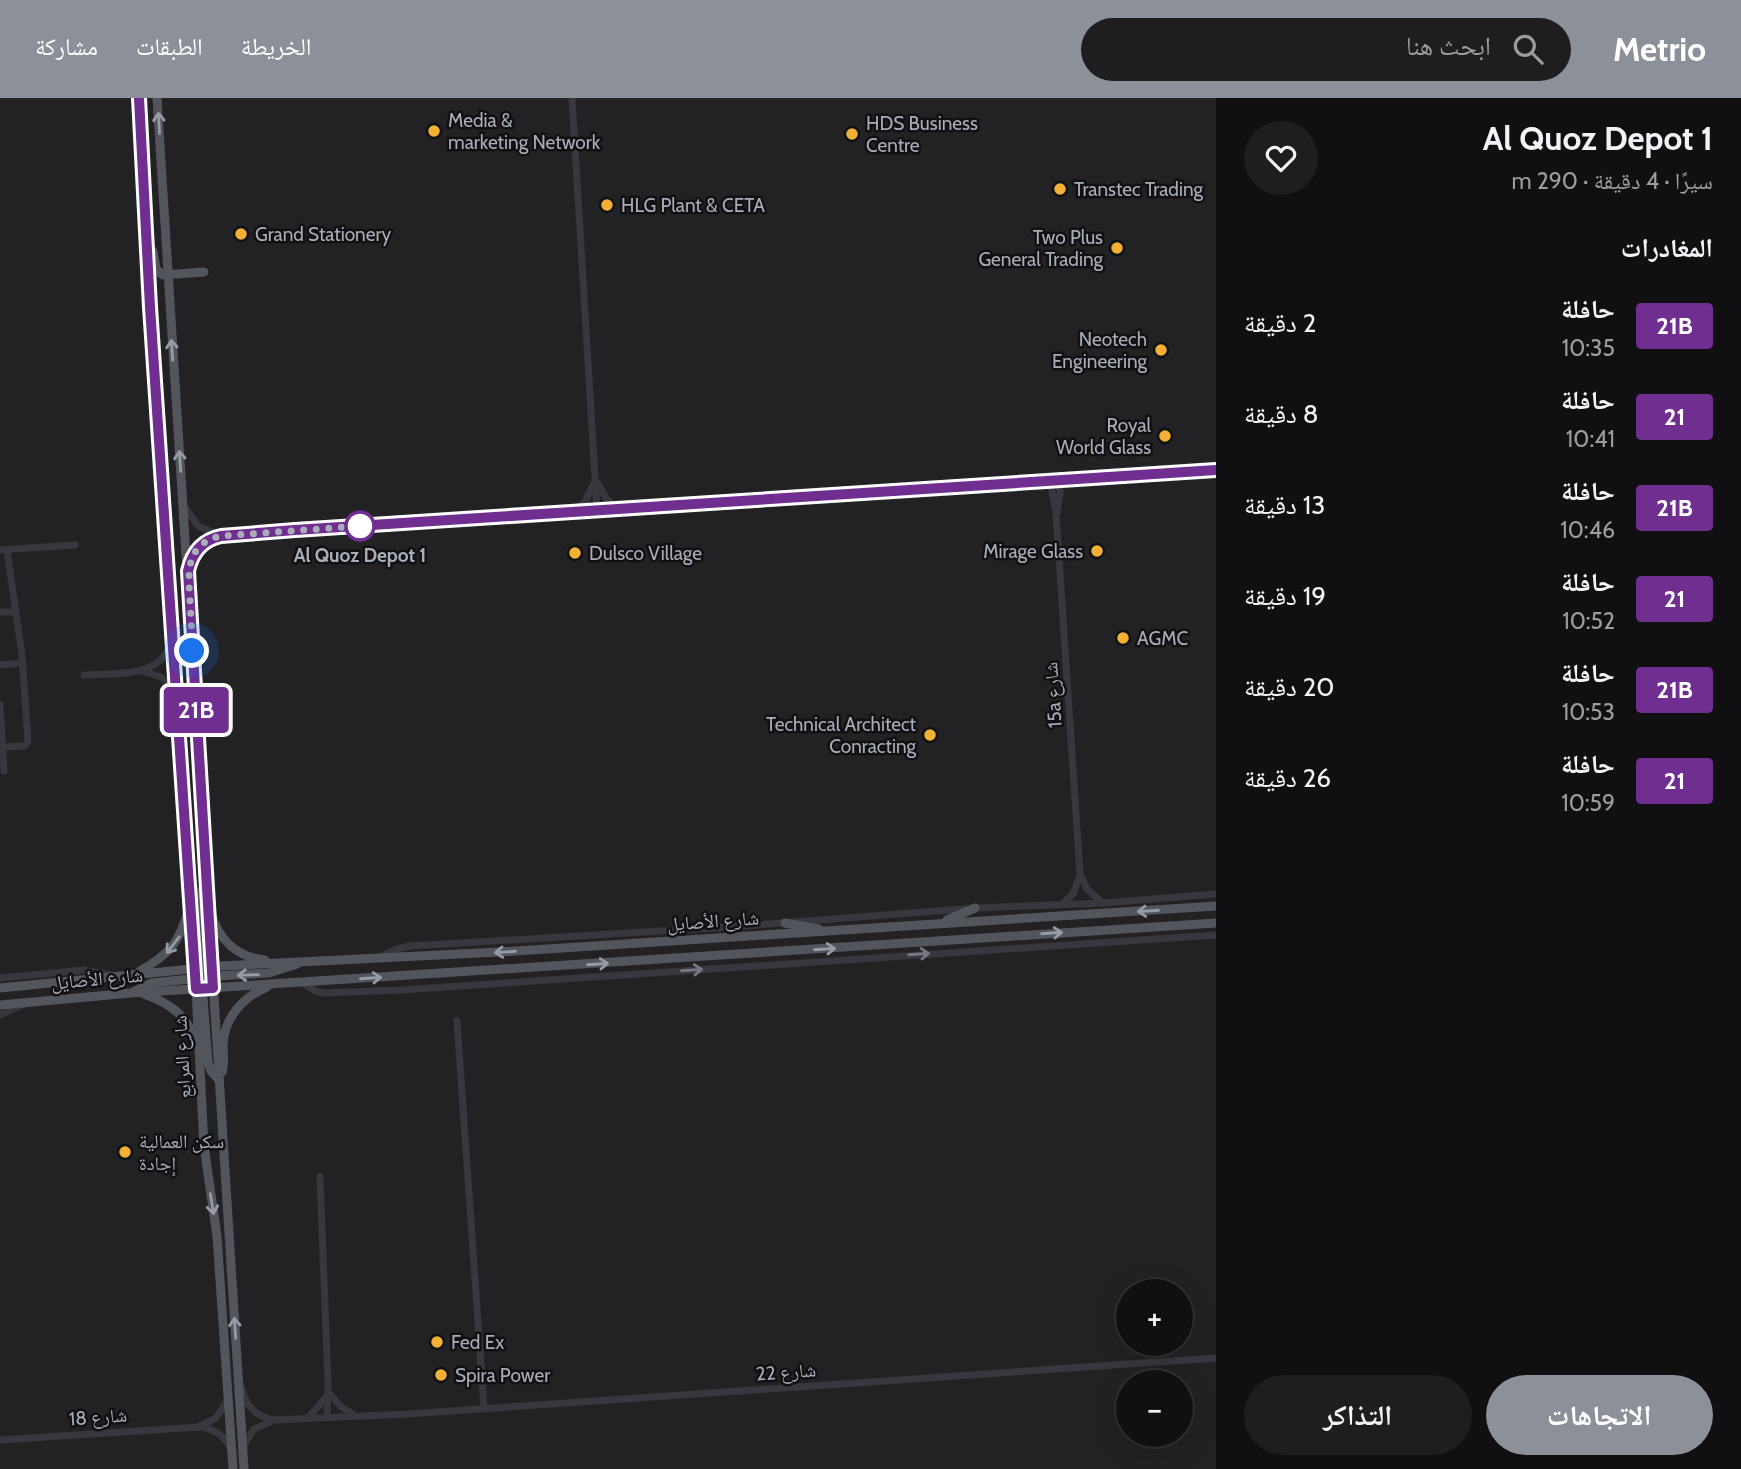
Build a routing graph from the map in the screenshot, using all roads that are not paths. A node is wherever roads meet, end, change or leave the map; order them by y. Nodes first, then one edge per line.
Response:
1 (139, 98) edge
2 (157, 98) edge
3 (572, 98) edge
4 (145, 198) junction
5 (204, 272) dead end
6 (169, 276) junction
7 (1216, 470) edge
8 (596, 478) junction
9 (1059, 480) junction
10 (1050, 481) junction
11 (183, 504) junction
12 (621, 509) junction
13 (597, 510) junction
14 (572, 512) junction
15 (1056, 513) junction
16 (227, 535) junction
17 (75, 545) dead end
18 (3, 550) edge
19 (188, 571) junction
20 (0, 612) edge
21 (14, 612) junction
22 (172, 638) junction
23 (22, 663) junction
24 (0, 665) edge
25 (142, 670) junction
26 (84, 675) dead end
27 (176, 691) junction
28 (0, 705) edge
29 (3, 747) junction
30 (4, 771) dead end
31 (1080, 874) junction
32 (189, 879) junction
33 (1216, 894) edge
34 (1103, 902) junction
35 (190, 903) junction
36 (207, 903) junction
37 (1061, 905) junction
38 (1216, 906) edge
39 (975, 908) junction
40 (785, 923) junction
41 (941, 923) junction
42 (1216, 923) edge
43 (824, 931) junction
44 (1216, 935) edge
45 (380, 958) junction
46 (302, 962) junction
47 (137, 973) junction
48 (111, 975) junction
49 (0, 978) edge
50 (203, 979) junction
51 (303, 983) junction
52 (274, 985) junction
53 (0, 988) edge
54 (135, 993) junction
55 (26, 1003) junction
56 (0, 1004) edge
57 (0, 1016) edge
58 (457, 1021) dead end
59 (198, 1056) junction
60 (219, 1080) junction
61 (320, 1177) dead end
62 (1216, 1358) edge
63 (238, 1370) junction
64 (329, 1395) junction
65 (228, 1399) junction
66 (484, 1408) junction
67 (358, 1416) junction
68 (330, 1417) junction
69 (308, 1418) junction
70 (274, 1420) junction
71 (199, 1427) junction
72 (0, 1440) edge
73 (243, 1449) junction
74 (232, 1450) junction
75 (233, 1469) edge
76 (244, 1469) edge

1 - 4 main road, شارع المرابع
6 -> 2 main road, شارع المرابع
3 - 8 street
4 - 6 main road
4 - 22 main road, شارع المرابع
5 - 6 main road
11 -> 6 main road, شارع المرابع
7 - 9 street
8 - 12 street
8 - 13 street
8 - 14 street
9 - 10 street
9 - 15 street, 15a شارع
10 - 12 street
10 - 15 street, 15a شارع
11 - 16 street
11 - 19 main road, شارع المرابع
12 - 13 street
13 - 14 street
14 - 16 street
15 - 31 street, 15a شارع
16 - 19 street
17 - 18 street
18 - 21 street
19 - 36 main road, شارع المرابع
20 - 21 street
21 - 23 street
22 - 25 street
22 - 27 main road, شارع المرابع
23 - 24 street
23 - 29 street
25 - 26 street
25 - 27 street
27 - 32 main road, شارع المرابع
28 - 29 street
29 - 30 street
31 - 34 street
31 - 37 street
32 - 35 main road, شارع المرابع
32 - 50 main road
33 - 34 street
34 - 37 street
35 -> 47 main road
35 - 50 main road, شارع المرابع
36 - 46 main road
36 - 50 main road, شارع المرابع
37 - 39 street
38 -> 41 main road, شارع الأصايل
39 - 40 street
39 - 41 main road
40 - 43 main road
40 - 45 street
41 - 43 main road, شارع الأصايل
51 -> 42 main road, شارع الأصايل
43 -> 45 main road, شارع الأصايل
51 -> 44 street
45 - 46 main road, شارع الأصايل
46 -> 50 main road, شارع الأصايل
47 - 48 main road, شارع الأصايل
47 - 50 main road, شارع الأصايل
48 - 49 street
48 - 53 main road, شارع الأصايل
50 - 52 main road, شارع الأصايل
50 - 54 main road, شارع الأصايل
50 - 59 main road, شارع المرابع
50 - 60 main road, شارع المرابع
51 - 52 main road, شارع الأصايل
52 - 60 main road
54 - 55 main road, شارع الأصايل
54 - 59 main road
55 - 56 main road, شارع الأصايل
55 - 57 street
58 - 66 street
59 -> 65 main road, شارع المرابع
63 -> 60 main road, شارع المرابع
61 - 64 street
62 - 66 street, شارع 22
63 - 70 street
63 - 73 main road, شارع المرابع
64 - 67 street
64 - 68 street
64 - 69 street
65 - 71 street
65 - 74 main road, شارع المرابع
66 - 67 street, شارع 22
67 - 68 street, شارع 22
68 - 69 street, شارع 22
69 - 70 street, شارع 22
70 - 73 street
71 - 72 street, شارع 18
71 - 74 street
73 - 76 main road, شارع المرابع
74 - 75 main road, شارع المرابع

